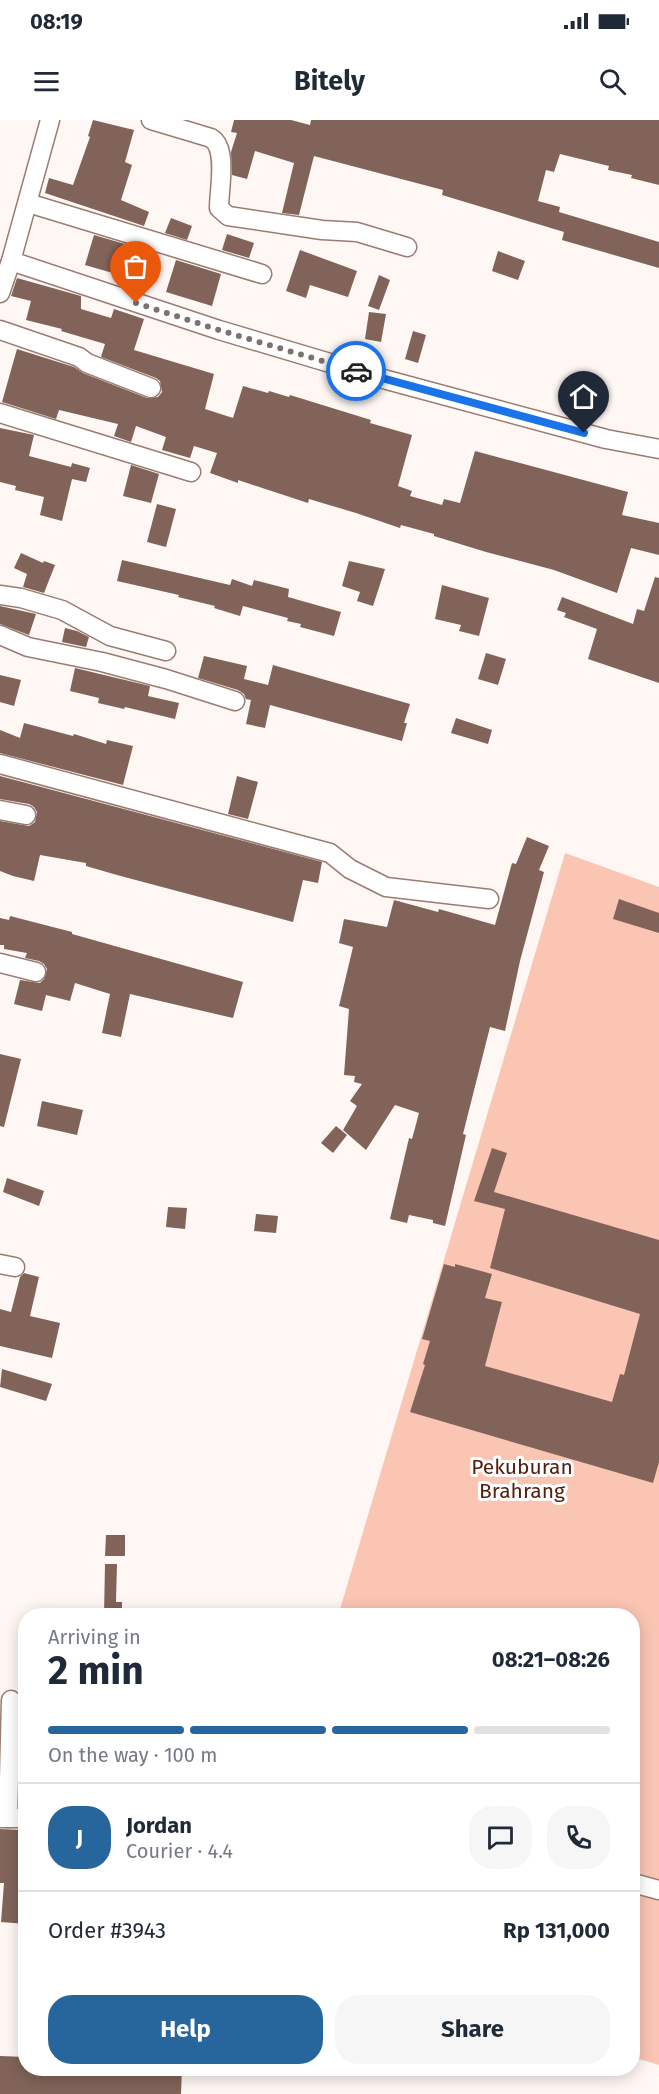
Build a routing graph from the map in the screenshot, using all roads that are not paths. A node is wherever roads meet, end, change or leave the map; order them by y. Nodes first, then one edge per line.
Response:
1 (50, 120) edge
2 (151, 120) edge
3 (28, 203) junction
4 (407, 247) dead end
5 (11, 261) junction
6 (262, 274) dead end
7 (0, 293) edge
8 (0, 330) edge
9 (151, 388) dead end
10 (0, 413) edge
11 (659, 449) edge
12 (191, 472) dead end
13 (0, 595) edge
14 (0, 635) edge
15 (165, 651) dead end
16 (234, 701) dead end
17 (0, 764) edge
18 (0, 810) edge
19 (26, 815) dead end
20 (489, 899) dead end
21 (0, 963) edge
22 (36, 972) dead end
23 (11, 1700) dead end
24 (11, 1818) edge
25 (640, 1885) edge
26 (659, 1890) edge

1 - 3 street
2 - 4 street
3 - 5 street
3 - 6 street
5 - 7 street
5 - 11 street
8 - 9 street
10 - 12 street
13 - 15 street
14 - 16 street
17 - 20 street
18 - 19 street
21 - 22 street
23 - 24 street
25 - 26 street

